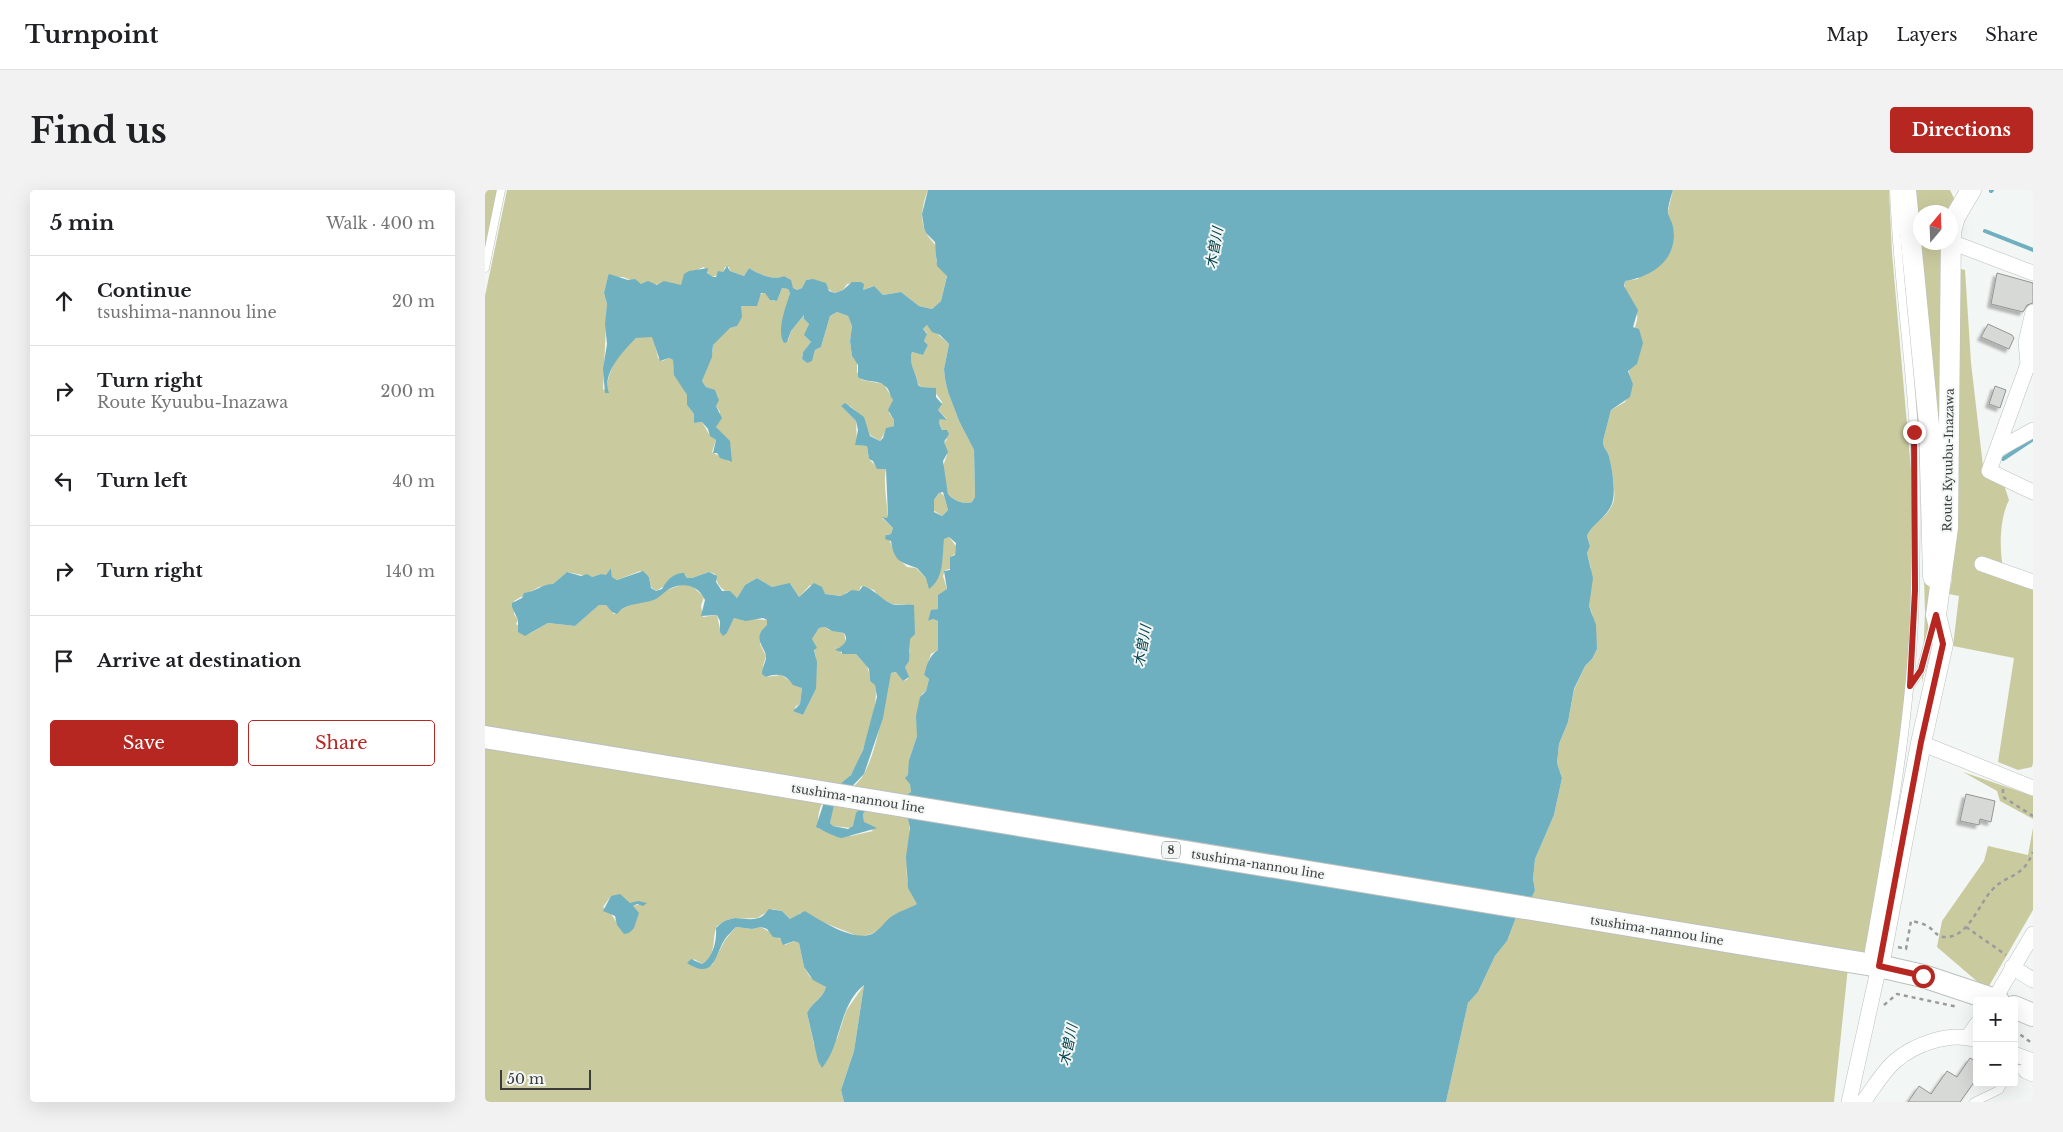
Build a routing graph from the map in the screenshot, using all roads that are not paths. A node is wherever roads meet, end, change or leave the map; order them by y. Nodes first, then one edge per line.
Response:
1 (501, 190) edge
2 (1894, 190) edge
3 (1906, 190) edge
4 (1964, 193) edge
5 (1958, 210) edge
6 (1958, 245) edge
7 (1951, 250) edge
8 (485, 268) edge
9 (2033, 273) edge
10 (2033, 312) edge
11 (2033, 430) edge
12 (1997, 450) junction
13 (2033, 492) edge
14 (1982, 564) dead end
15 (2033, 582) edge
16 (1936, 615) junction
17 (1910, 686) junction
18 (485, 737) edge
19 (1921, 742) junction
20 (2033, 788) edge
21 (2033, 934) edge
22 (1873, 956) junction
23 (2014, 964) junction
24 (2033, 980) edge
25 (1997, 997) edge
26 (2018, 1009) edge
27 (2033, 1015) edge
28 (1972, 1039) edge
29 (2018, 1058) edge
30 (2027, 1068) edge
31 (2001, 1087) edge
32 (1849, 1102) edge
33 (1863, 1102) edge
34 (1974, 1102) edge

1 - 8 lane
2 - 17 lane
3 - 16 main road
4 - 5 main road, Route Kyuubu-Inazawa
6 - 9 street
7 - 16 main road, Route Kyuubu-Inazawa
10 - 12 street
11 - 12 street
12 - 13 street
14 - 15 street
16 - 17 lane
16 - 19 main road, Route Kyuubu-Inazawa
17 - 22 lane
18 - 22 main road, tsushima-nannou line / 8
19 - 20 street
19 - 22 main road, Route Kyuubu-Inazawa
21 - 23 street
22 - 25 main road, tsushima-nannou line / 8
22 - 32 street
23 - 24 street
23 - 25 street
26 - 27 main road
28 - 33 street
29 - 30 street
31 - 34 lane

